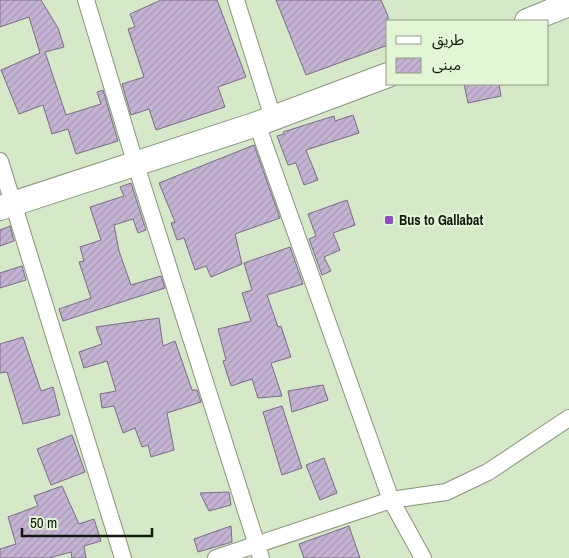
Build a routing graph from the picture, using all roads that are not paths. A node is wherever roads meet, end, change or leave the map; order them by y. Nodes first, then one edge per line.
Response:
1 (86, 0) edge
2 (236, 0) edge
3 (569, 4) edge
4 (529, 20) edge
5 (386, 76) edge
6 (265, 121) junction
7 (0, 161) edge
8 (135, 162) junction
9 (7, 205) edge
10 (569, 418) edge
11 (391, 500) junction
12 (259, 552) edge
13 (123, 558) edge
14 (216, 558) edge
15 (423, 558) edge

1 - 8 street
2 - 6 street
3 - 4 street
5 - 6 street
6 - 8 street
6 - 11 street
7 - 9 street
8 - 9 street
8 - 12 street
9 - 13 street
10 - 11 street
11 - 12 street
11 - 15 street
12 - 14 street

